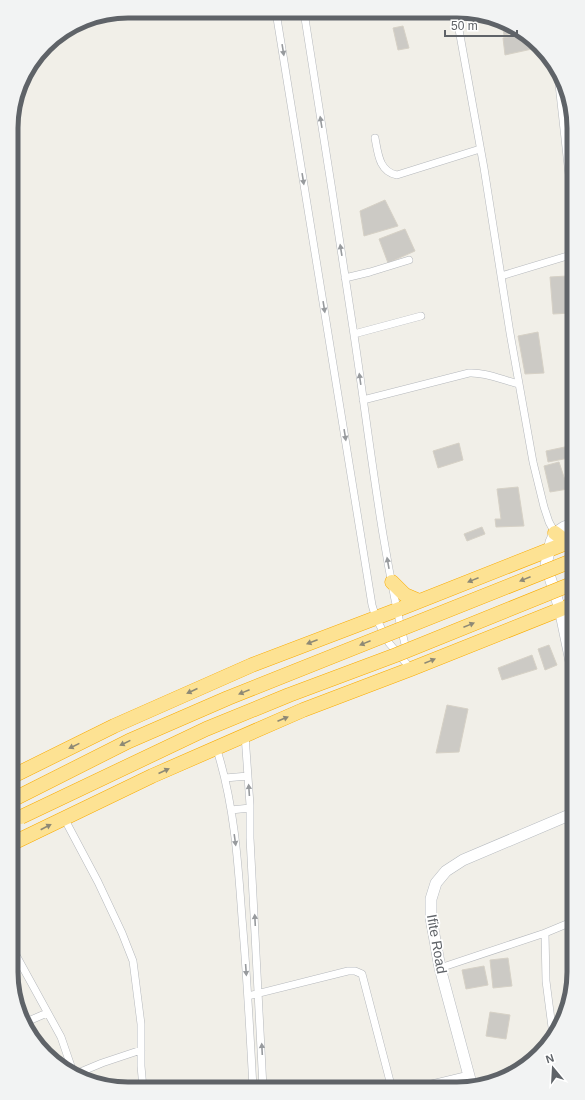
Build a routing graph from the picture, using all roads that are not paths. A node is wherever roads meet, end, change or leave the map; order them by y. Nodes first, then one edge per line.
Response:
1 (277, 18) edge
2 (305, 18) edge
3 (457, 18) edge
4 (560, 91) edge
5 (375, 138) dead end
6 (567, 139) edge
7 (480, 149) junction
8 (567, 256) edge
9 (409, 260) dead end
10 (501, 276) junction
11 (345, 278) junction
12 (422, 316) dead end
13 (354, 334) junction
14 (519, 384) junction
15 (363, 400) junction
16 (567, 526) edge
17 (556, 533) junction
18 (567, 539) edge
19 (567, 542) edge
20 (550, 549) junction
21 (531, 557) junction
22 (567, 563) edge
23 (546, 565) junction
24 (392, 582) junction
25 (567, 586) edge
26 (419, 602) junction
27 (567, 606) edge
28 (560, 609) junction
29 (396, 610) junction
30 (376, 618) junction
31 (567, 619) edge
32 (411, 669) junction
33 (245, 735) junction
34 (216, 747) junction
35 (18, 774) edge
36 (248, 776) junction
37 (225, 778) junction
38 (18, 797) edge
39 (250, 808) junction
40 (231, 810) junction
41 (567, 816) edge
42 (18, 818) edge
43 (64, 818) junction
44 (18, 841) edge
45 (567, 924) edge
46 (545, 933) junction
47 (18, 959) edge
48 (440, 968) junction
49 (259, 994) junction
50 (248, 996) junction
51 (47, 1013) junction
52 (29, 1021) edge
53 (552, 1027) edge
54 (141, 1050) junction
55 (71, 1065) edge
56 (82, 1072) edge
57 (469, 1075) junction
58 (471, 1081) edge
59 (143, 1082) edge
60 (253, 1082) edge
61 (263, 1082) edge
62 (390, 1082) edge
63 (440, 1082) edge

1 -> 30 street
11 -> 2 street
3 - 7 street
4 - 6 street
5 - 7 street
7 - 10 street
8 - 10 street
9 - 11 street
10 - 14 street
11 - 13 street
12 - 13 street
15 -> 13 street
14 - 15 street
14 - 17 street
24 -> 15 street
16 - 17 street
17 - 18 highway
17 - 20 street
19 - 20 highway
20 - 21 highway
20 - 23 street
21 - 23 highway
21 -> 26 highway
22 -> 38 highway, bridge
23 - 28 street
24 - 26 highway
24 - 29 street
42 -> 25 highway, bridge
26 - 29 highway
27 - 28 highway
28 - 31 street
32 -> 28 highway
29 - 30 highway
29 - 32 street
30 - 32 street
30 -> 35 highway
33 -> 32 highway
33 - 34 highway
33 - 36 street
34 - 37 street
43 -> 34 highway
36 - 37 street
39 -> 36 street
37 - 40 street
39 - 40 street
49 -> 39 street
40 -> 50 street
41 - 48 street, Ifite Road
44 -> 43 highway
43 - 54 street
45 - 46 street
46 - 48 street
46 - 53 street
47 - 51 street
48 - 57 street, Ifite Road
49 - 50 street
61 -> 49 street
49 - 62 street
50 - 60 street
51 - 52 street
51 - 55 street
54 - 56 street
54 - 59 street
57 - 58 street, Ifite Road
57 - 63 street

